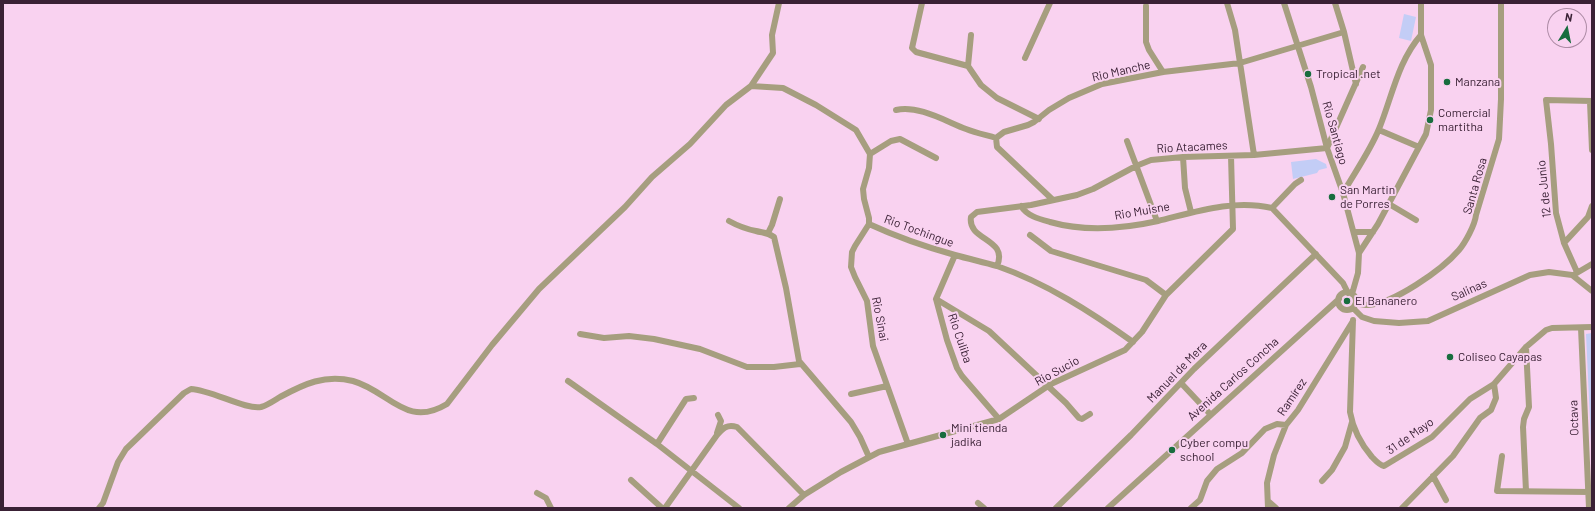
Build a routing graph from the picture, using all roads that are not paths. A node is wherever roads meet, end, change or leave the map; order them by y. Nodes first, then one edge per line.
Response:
1 (779, 3) edge
2 (922, 3) edge
3 (1050, 3) edge
4 (1227, 3) edge
5 (1284, 3) edge
6 (1335, 3) edge
7 (1421, 3) edge
8 (1500, 3) edge
9 (1146, 6) dead end
10 (1344, 32) junction
11 (1421, 34) junction
12 (971, 35) dead end
13 (1297, 45) junction
14 (1025, 58) dead end
15 (1240, 62) junction
16 (968, 66) junction
17 (1363, 67) dead end
18 (1163, 72) junction
19 (1356, 84) junction
20 (751, 86) junction
21 (1591, 101) edge
22 (896, 110) dead end
23 (1039, 119) junction
24 (1379, 130) junction
25 (996, 138) junction
26 (1127, 141) dead end
27 (1327, 148) junction
28 (1418, 148) junction
29 (1592, 150) edge
30 (870, 154) junction
31 (1254, 155) junction
32 (1230, 156) junction
33 (1183, 157) junction
34 (936, 158) dead end
35 (1136, 166) junction
36 (1301, 180) dead end
37 (1343, 193) junction
38 (780, 199) dead end
39 (1053, 200) junction
40 (1389, 204) junction
41 (1021, 206) junction
42 (1233, 206) junction
43 (1592, 206) edge
44 (1272, 208) junction
45 (1192, 212) junction
46 (729, 220) dead end
47 (1416, 220) dead end
48 (1157, 221) junction
49 (869, 224) junction
50 (1354, 232) junction
51 (1373, 232) junction
52 (768, 233) junction
53 (1030, 235) dead end
54 (1564, 243) junction
55 (1359, 253) junction
56 (1316, 254) junction
57 (955, 255) junction
58 (1592, 264) edge
59 (997, 266) junction
60 (1574, 274) junction
61 (1592, 291) edge
62 (1350, 293) junction
63 (1166, 295) junction
64 (936, 299) junction
65 (1339, 299) junction
66 (1355, 305) junction
67 (1357, 313) junction
68 (1353, 320) junction
69 (1592, 327) edge
70 (1581, 328) junction
71 (580, 334) dead end
72 (1133, 342) junction
73 (1526, 347) junction
74 (800, 364) junction
75 (568, 381) dead end
76 (1180, 383) junction
77 (1494, 384) junction
78 (887, 386) junction
79 (1048, 386) junction
80 (852, 394) dead end
81 (694, 398) dead end
82 (1090, 414) dead end
83 (1210, 414) junction
84 (718, 415) dead end
85 (999, 419) junction
86 (1352, 422) junction
87 (1286, 426) junction
88 (717, 435) junction
89 (657, 444) junction
90 (908, 444) junction
91 (1502, 456) dead end
92 (869, 457) junction
93 (691, 472) junction
94 (1433, 476) junction
95 (631, 480) dead end
96 (1322, 481) dead end
97 (1526, 491) junction
98 (1590, 492) edge
99 (538, 493) dead end
100 (804, 495) junction
101 (1446, 500) dead end
102 (978, 503) dead end
103 (1268, 505) edge
104 (793, 506) edge
105 (99, 508) edge
106 (551, 508) edge
107 (664, 508) edge
108 (739, 508) edge
109 (984, 508) edge
110 (1056, 508) edge
111 (1108, 508) edge
112 (1191, 508) edge
113 (1276, 508) edge
114 (1402, 508) edge
115 (1589, 508) edge

1 - 20 street
2 - 16 street
3 - 14 street
4 - 15 street
5 - 13 street, Rio Santiago
6 - 10 street
7 - 11 street
8 - 66 street, Santa Rosa
9 - 18 street
10 - 13 street, Rio Manche
10 - 19 street
11 - 24 street
11 - 28 street
12 - 16 street
13 - 15 street, Rio Manche
13 - 27 street, Rio Santiago
15 - 18 street, Rio Manche
15 - 31 street
16 - 23 street
17 - 19 street
18 - 23 street, Rio Manche
19 - 27 street
20 - 30 street
20 - 105 street
21 - 29 street
21 - 54 street, 12 de Junio
22 - 25 street
23 - 25 street, Rio Manche
24 - 28 street
24 - 37 street
25 - 39 street
26 - 35 street
27 - 31 street, Rio Atacames
27 - 37 street, Rio Santiago
28 - 40 street
30 - 34 street
30 - 49 street, Rio Tochingue
31 - 32 street, Rio Atacames
32 - 33 street, Rio Atacames
32 - 42 street, Rio Sucio
33 - 35 street, Rio Atacames
33 - 45 street
35 - 39 street, Rio Atacames
35 - 48 street
36 - 44 street
37 - 50 street, Rio Santiago
38 - 52 street
39 - 41 street, Rio Atacames
40 - 47 street
40 - 51 street
41 - 48 street, Rio Muisne
41 - 59 street, Rio Atacames
42 - 44 street, Rio Muisne
42 - 45 street, Rio Muisne
42 - 63 street, Rio Sucio
43 - 54 street
44 - 56 street
45 - 48 street, Rio Muisne
46 - 52 street
49 - 57 street, Rio Tochingue
49 - 78 street, Rio Sinai
50 - 51 street
50 - 55 street, Rio Santiago
51 - 55 street
52 - 74 street
53 - 63 street
54 - 60 street, 12 de Junio
55 - 62 street, Rio Santiago
56 - 62 street
56 - 76 street, Manuel de Mera
57 - 59 street, Rio Tochingue
57 - 64 street
58 - 60 street
59 - 72 street, Rio Tochingue
60 - 61 street
60 - 67 street, Salinas
62 - 65 street
62 - 66 street
63 - 72 street, Rio Sucio
64 - 79 street
64 - 85 street, Rio Culiba
65 - 66 street
65 - 83 street, Avenida Carlos Concha
66 - 67 street, Salinas
67 - 68 street, Ramírez
68 - 86 street, 31 de Mayo
68 - 87 street, Ramírez
69 - 70 street, 31 de Mayo
70 - 73 street, 31 de Mayo
70 - 98 street, Octava
71 - 74 street
72 - 79 street, Rio Sucio
73 - 77 street, 31 de Mayo
73 - 97 street
74 - 92 street
75 - 89 street
76 - 83 street
76 - 110 street, Manuel de Mera
77 - 86 street, 31 de Mayo
77 - 94 street
78 - 80 street
78 - 90 street, Rio Sinai
79 - 82 street
79 - 85 street, Rio Sucio
81 - 89 street
83 - 111 street, Avenida Carlos Concha
84 - 88 street
85 - 90 street, Rio Sucio
86 - 96 street
87 - 103 street, Ramírez
87 - 112 street
88 - 93 street
88 - 100 street
89 - 93 street
90 - 92 street, Rio Sucio
91 - 97 street
92 - 100 street, Rio Sucio
93 - 107 street
93 - 108 street
94 - 101 street
94 - 114 street
95 - 107 street
97 - 98 street
98 - 115 street, Octava
99 - 106 street
100 - 104 street, Rio Sucio
102 - 109 street
103 - 113 street

